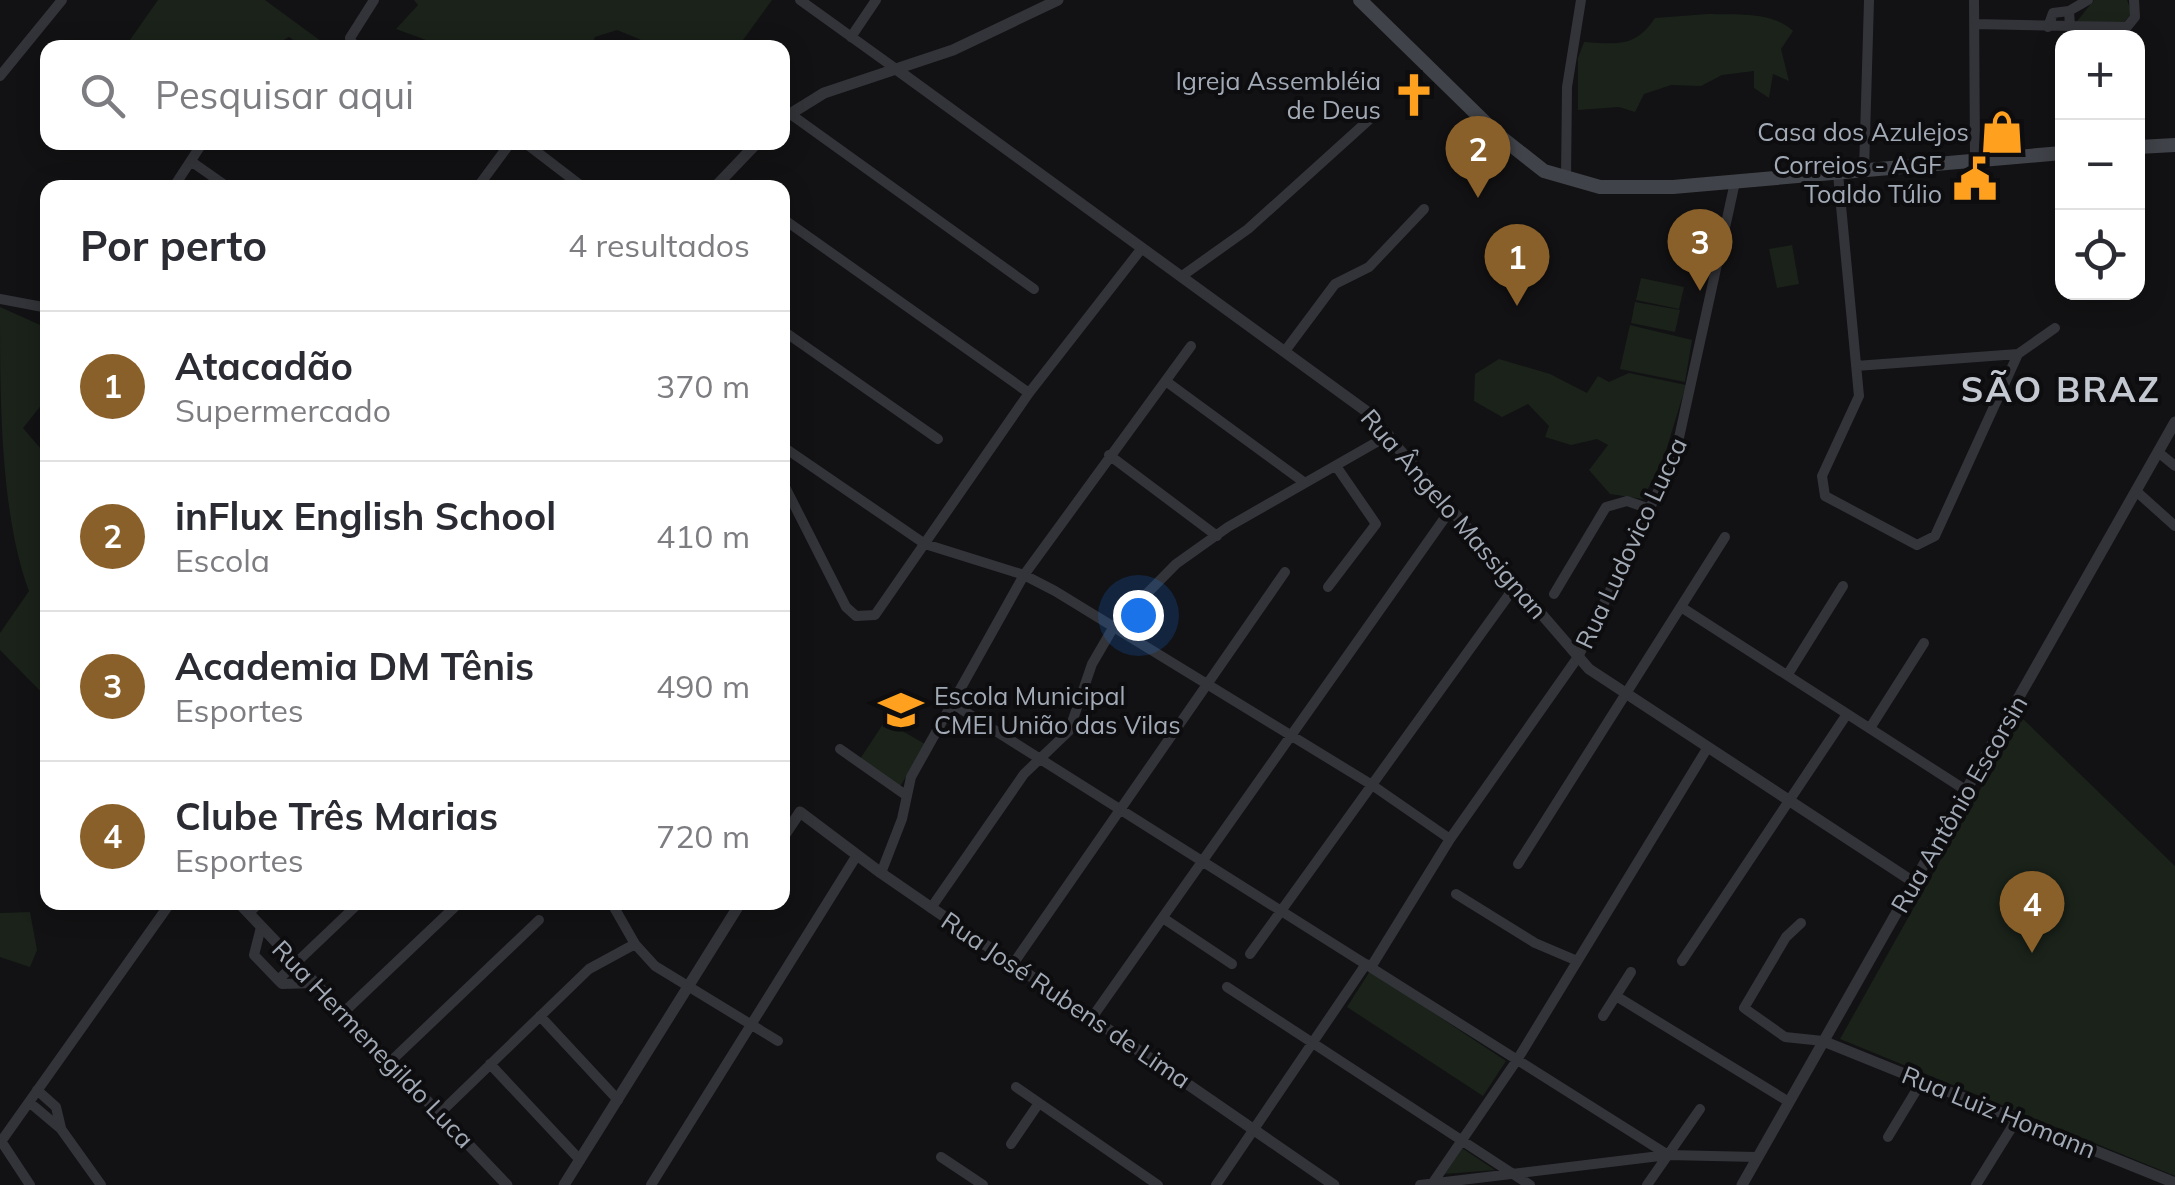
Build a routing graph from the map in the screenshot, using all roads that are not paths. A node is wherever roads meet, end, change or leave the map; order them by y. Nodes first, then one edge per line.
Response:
1 (62, 0) edge
2 (374, 0) edge
3 (800, 0) edge
4 (876, 0) edge
5 (1058, 0) edge
6 (1581, 0) edge
7 (1869, 0) edge
8 (1974, 0) edge
9 (2088, 0) edge
10 (2134, 0) edge
11 (1368, 4) edge
12 (2069, 11) junction
13 (1974, 24) junction
14 (2070, 26) junction
15 (2048, 27) junction
16 (851, 37) junction
17 (351, 40) edge
18 (896, 69) junction
19 (0, 76) edge
20 (790, 110) edge
21 (790, 117) edge
22 (1371, 118) dead end
23 (2175, 144) edge
24 (2145, 146) edge
25 (199, 150) edge
26 (506, 150) edge
27 (534, 150) edge
28 (750, 150) edge
29 (2055, 153) edge
30 (1975, 159) junction
31 (192, 162) junction
32 (1864, 171) junction
33 (1838, 174) junction
34 (1566, 179) junction
35 (179, 180) edge
36 (218, 180) edge
37 (483, 180) edge
38 (574, 180) edge
39 (722, 180) edge
40 (1734, 182) junction
41 (1424, 209) dead end
42 (790, 224) edge
43 (1142, 248) junction
44 (1182, 276) junction
45 (1034, 289) dead end
46 (0, 299) edge
47 (40, 306) edge
48 (2055, 328) dead end
49 (790, 336) edge
50 (1192, 346) dead end
51 (1284, 351) junction
52 (2018, 354) junction
53 (1856, 366) junction
54 (1167, 382) junction
55 (1030, 393) junction
56 (2175, 422) edge
57 (1389, 435) junction
58 (938, 439) dead end
59 (790, 452) edge
60 (2158, 452) junction
61 (1109, 455) junction
62 (1336, 466) junction
63 (2175, 466) edge
64 (1305, 484) junction
65 (2136, 491) junction
66 (790, 497) edge
67 (1452, 509) junction
68 (1650, 509) junction
69 (2175, 526) edge
70 (1217, 536) junction
71 (1725, 537) dead end
72 (925, 544) junction
73 (1284, 572) dead end
74 (1024, 575) junction
75 (1516, 585) junction
76 (1328, 586) dead end
77 (1842, 586) dead end
78 (1554, 594) dead end
79 (1681, 607) junction
80 (1113, 628) junction
81 (1924, 643) dead end
82 (1578, 658) junction
83 (1788, 674) junction
84 (1206, 686) junction
85 (1627, 694) junction
86 (952, 704) junction
87 (1847, 714) junction
88 (1870, 728) junction
89 (1286, 736) junction
90 (1708, 747) junction
91 (840, 749) dead end
92 (1040, 757) junction
93 (1372, 785) junction
94 (1967, 790) junction
95 (907, 796) junction
96 (1791, 802) junction
97 (1121, 809) junction
98 (790, 827) edge
99 (1450, 839) junction
100 (857, 855) junction
101 (1203, 863) junction
102 (1518, 864) dead end
103 (881, 874) junction
104 (1915, 883) junction
105 (1456, 894) dead end
106 (931, 908) junction
107 (165, 910) edge
108 (245, 910) edge
109 (252, 910) edge
110 (352, 910) edge
111 (452, 910) edge
112 (615, 910) edge
113 (735, 910) edge
114 (1283, 912) junction
115 (248, 914) junction
116 (1163, 918) junction
117 (539, 920) dead end
118 (1801, 922) dead end
119 (261, 926) junction
120 (635, 944) junction
121 (1250, 954) dead end
122 (1575, 960) junction
123 (1682, 960) dead end
124 (296, 963) junction
125 (1013, 964) junction
126 (1232, 964) dead end
127 (1368, 965) junction
128 (1631, 972) dead end
129 (278, 980) junction
130 (314, 982) junction
131 (1226, 987) dead end
132 (688, 989) junction
133 (1616, 996) junction
134 (343, 1013) junction
135 (540, 1016) junction
136 (1603, 1016) dead end
137 (1091, 1019) junction
138 (749, 1024) junction
139 (1823, 1041) junction
140 (778, 1042) dead end
141 (1311, 1046) junction
142 (1517, 1060) junction
143 (390, 1062) junction
144 (490, 1064) junction
145 (1922, 1081) junction
146 (1016, 1087) dead end
147 (37, 1090) junction
148 (618, 1100) junction
149 (29, 1102) junction
150 (1789, 1102) junction
151 (1039, 1103) junction
152 (1700, 1109) dead end
153 (439, 1114) junction
154 (2017, 1119) junction
155 (61, 1128) junction
156 (1256, 1130) junction
157 (1888, 1136) dead end
158 (0, 1142) edge
159 (1462, 1142) junction
160 (1012, 1144) dead end
161 (1668, 1155) junction
162 (941, 1157) dead end
163 (1757, 1157) junction
164 (580, 1160) junction
165 (1510, 1174) junction
166 (1434, 1180) junction
167 (2175, 1183) edge
168 (30, 1185) edge
169 (101, 1185) edge
170 (507, 1185) edge
171 (564, 1185) edge
172 (650, 1185) edge
173 (983, 1185) edge
174 (1158, 1185) edge
175 (1216, 1185) edge
176 (1334, 1185) edge
177 (1420, 1185) edge
178 (1530, 1185) edge
179 (1647, 1185) edge
180 (1742, 1185) edge
181 (1976, 1185) edge

1 - 19 street
2 - 17 street
3 - 16 street, Rua Ângelo Massignan
4 - 16 street
5 - 18 street
6 - 34 street
7 - 32 street
8 - 13 street
9 - 12 street
10 - 14 street
11 - 34 main road
12 - 14 street
12 - 15 street
13 - 15 street
13 - 30 street
14 - 15 street
16 - 18 street, Rua Ângelo Massignan
18 - 20 street
18 - 43 street, Rua Ângelo Massignan
21 - 45 street
22 - 44 street
23 - 24 main road
25 - 31 street
26 - 37 street
27 - 38 street
28 - 39 street
29 - 30 main road
30 - 32 main road
31 - 35 street
31 - 36 street
32 - 33 main road
33 - 40 main road
33 - 53 street
34 - 40 main road
40 - 68 street, Rua Ludovico Lucca
41 - 51 street
42 - 55 street
43 - 44 street, Rua Ângelo Massignan
43 - 55 street
44 - 51 street, Rua Ângelo Massignan
46 - 47 street
48 - 52 street
49 - 58 street
50 - 54 street
51 - 57 street, Rua Ângelo Massignan
52 - 53 street
52 - 53 street
54 - 61 street
54 - 64 street
55 - 72 street
56 - 60 street, Rua Antônio Escorsin
57 - 62 street
57 - 67 street, Rua Ângelo Massignan
59 - 72 street
60 - 63 street
60 - 65 street, Rua Antônio Escorsin
61 - 70 street
61 - 74 street
62 - 64 street
62 - 76 street
64 - 70 street
65 - 69 street
65 - 94 street, Rua Antônio Escorsin
66 - 72 street
67 - 75 street, Rua Ângelo Massignan
67 - 89 street
68 - 78 street
68 - 82 street, Rua Ludovico Lucca
70 - 80 street
71 - 79 street
72 - 74 street
73 - 84 street
74 - 80 street
74 - 86 street
75 - 82 street, Rua Ângelo Massignan
75 - 93 street
77 - 83 street
79 - 83 street
79 - 85 street
80 - 84 street
80 - 92 street
81 - 88 street
82 - 85 street, Rua Ângelo Massignan
82 - 99 street, Rua Ludovico Lucca
83 - 87 street
84 - 89 street
84 - 97 street
85 - 90 street, Rua Ângelo Massignan
85 - 102 street
86 - 92 street
86 - 95 street
87 - 88 street
87 - 96 street
88 - 94 street
89 - 93 street
89 - 101 street
90 - 96 street, Rua Ângelo Massignan
90 - 122 street
91 - 95 street
92 - 97 street
92 - 106 street
93 - 99 street
93 - 114 street
94 - 104 street, Rua Antônio Escorsin
95 - 103 street
96 - 104 street, Rua Ângelo Massignan
96 - 123 street
97 - 101 street
97 - 125 street
98 - 100 street, Rua José Rubens de Lima
99 - 127 street, Rua Ludovico Lucca
100 - 103 street, Rua José Rubens de Lima
100 - 138 street
101 - 114 street
101 - 116 street
103 - 106 street, Rua José Rubens de Lima
104 - 139 street, Rua Antônio Escorsin
105 - 122 street
106 - 125 street, Rua José Rubens de Lima
107 - 147 street
108 - 115 street, Rua Hermenegildo Luca
109 - 115 street
110 - 124 street
111 - 134 street
112 - 120 street
113 - 132 street
114 - 121 street
114 - 127 street
115 - 119 street, Rua Hermenegildo Luca
116 - 126 street
116 - 137 street
117 - 143 street
118 - 139 street
119 - 124 street, Rua Hermenegildo Luca
119 - 129 street
120 - 132 street
120 - 135 street
122 - 142 street
124 - 129 street
124 - 130 street, Rua Hermenegildo Luca
125 - 137 street, Rua José Rubens de Lima
127 - 141 street, Rua Ludovico Lucca
127 - 142 street
128 - 133 street
129 - 130 street
130 - 134 street, Rua Hermenegildo Luca
131 - 141 street
132 - 138 street
132 - 148 street
133 - 136 street
133 - 150 street
134 - 143 street, Rua Hermenegildo Luca
135 - 144 street
135 - 148 street
137 - 156 street, Rua José Rubens de Lima
138 - 140 street
138 - 172 street
139 - 145 street, Rua Luiz Homann
139 - 150 street, Rua Antônio Escorsin
141 - 156 street, Rua Ludovico Lucca
141 - 159 street
142 - 159 street
142 - 161 street
143 - 153 street, Rua Hermenegildo Luca
144 - 153 street
144 - 164 street
145 - 154 street, Rua Luiz Homann
145 - 157 street
146 - 151 street
147 - 149 street
147 - 155 street
148 - 164 street
149 - 155 street
149 - 158 street
150 - 163 street, Rua Antônio Escorsin
151 - 160 street
151 - 174 street
152 - 161 street
153 - 170 street, Rua Hermenegildo Luca
154 - 167 street, Rua Luiz Homann
154 - 181 street
155 - 169 street
156 - 175 street, Rua Ludovico Lucca
156 - 176 street, Rua José Rubens de Lima
158 - 168 street
159 - 165 street
159 - 166 street
161 - 163 street
161 - 165 street
161 - 179 street
162 - 173 street
163 - 180 street, Rua Antônio Escorsin
164 - 171 street
165 - 166 street
165 - 178 street
166 - 177 street

